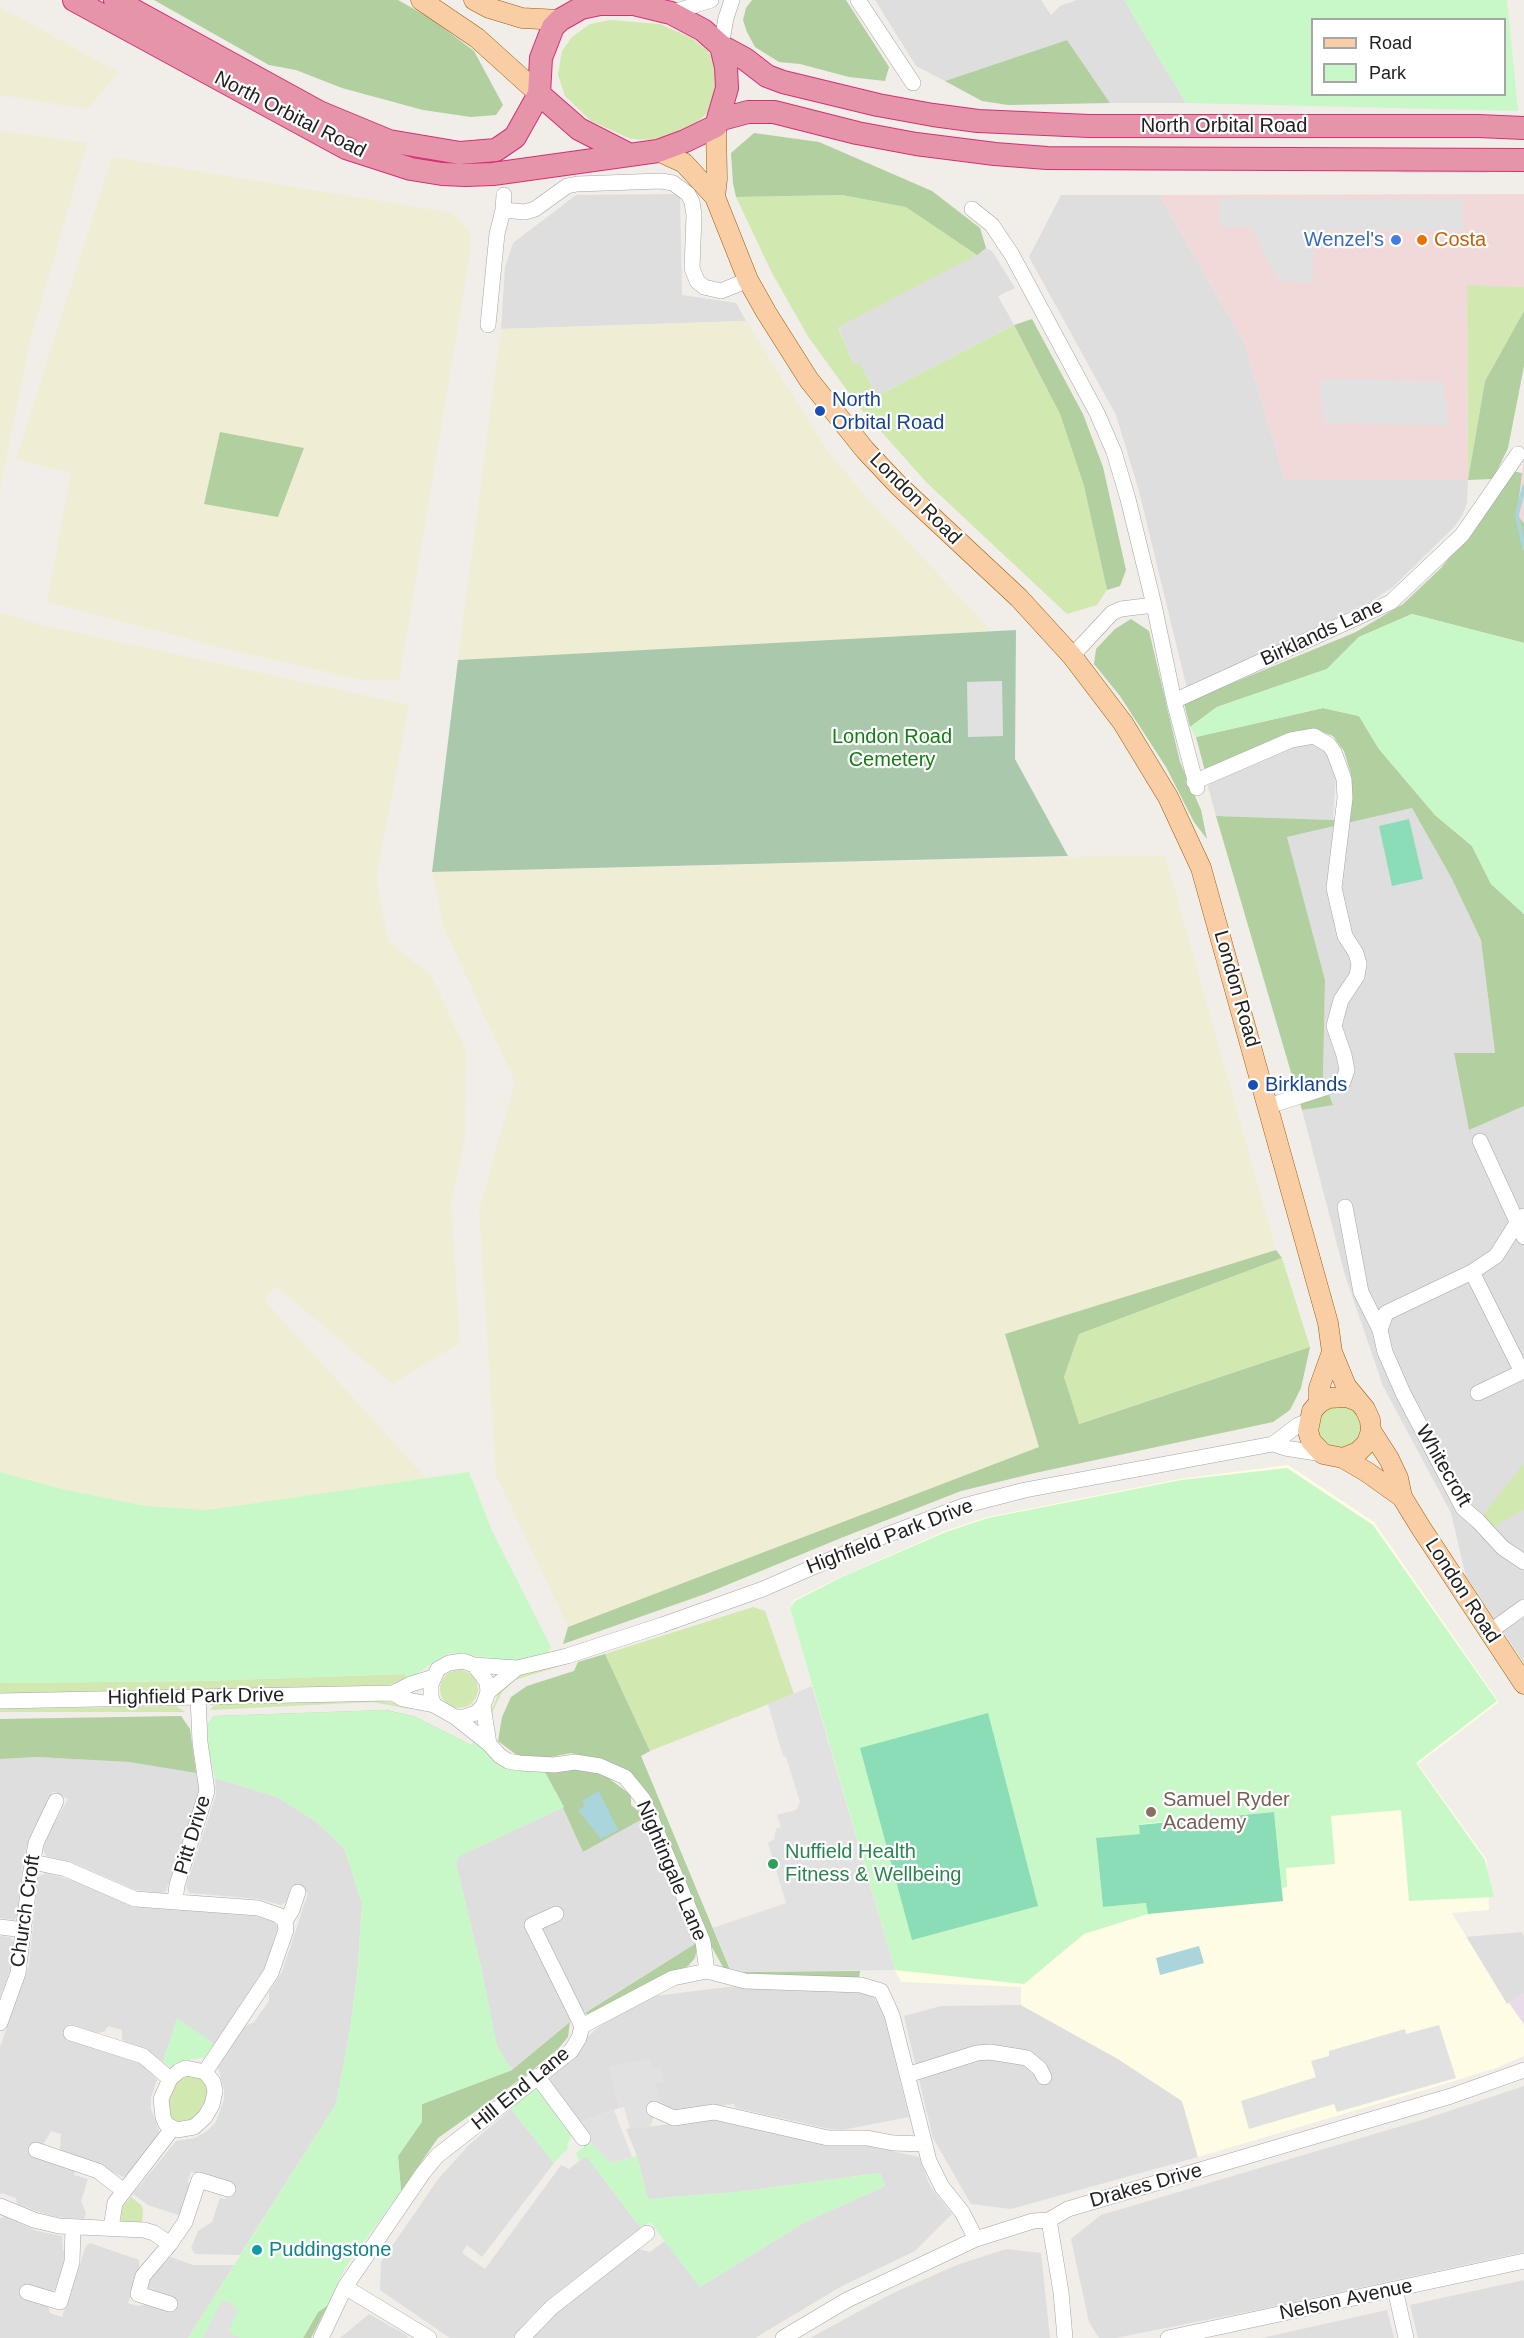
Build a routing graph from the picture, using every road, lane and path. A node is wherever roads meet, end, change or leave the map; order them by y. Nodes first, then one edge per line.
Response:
1 (74, 0) edge
2 (115, 0) edge
3 (421, 0) edge
4 (474, 0) edge
5 (711, 0) edge
6 (732, 0) edge
7 (858, 0) edge
8 (671, 13) junction
9 (560, 20) junction
10 (722, 46) junction
11 (913, 83) dead end
12 (538, 94) junction
13 (717, 123) junction
14 (1524, 128) edge
15 (658, 151) junction
16 (628, 154) junction
17 (1524, 160) edge
18 (715, 197) junction
19 (972, 209) dead end
20 (748, 280) junction
21 (488, 325) dead end
22 (1518, 454) dead end
23 (1154, 605) junction
24 (1072, 656) junction
25 (1174, 701) junction
26 (1269, 1106) junction
27 (1480, 1141) dead end
28 (1345, 1207) dead end
29 (1520, 1219) edge
30 (1524, 1238) edge
31 (1472, 1272) junction
32 (1380, 1330) junction
33 (1332, 1352) junction
34 (1523, 1371) edge
35 (1478, 1393) dead end
36 (1357, 1401) junction
37 (1320, 1403) junction
38 (1309, 1421) junction
39 (1371, 1431) junction
40 (1273, 1444) junction
41 (1323, 1454) junction
42 (1343, 1458) junction
43 (1402, 1497) junction
44 (1524, 1562) edge
45 (1524, 1607) edge
46 (1489, 1632) junction
47 (474, 1665) junction
48 (517, 1668) junction
49 (434, 1677) junction
50 (1524, 1684) edge
51 (393, 1693) junction
52 (198, 1697) junction
53 (485, 1699) junction
54 (0, 1701) edge
55 (434, 1705) junction
56 (455, 1717) junction
57 (489, 1744) junction
58 (56, 1801) dead end
59 (33, 1862) junction
60 (298, 1892) dead end
61 (175, 1901) junction
62 (556, 1914) dead end
63 (285, 1921) junction
64 (0, 1927) edge
65 (24, 1930) junction
66 (707, 1971) junction
67 (0, 2023) edge
68 (582, 2026) junction
69 (71, 2032) dead end
70 (1524, 2070) edge
71 (205, 2072) junction
72 (908, 2075) junction
73 (537, 2076) junction
74 (1044, 2077) dead end
75 (170, 2079) junction
76 (654, 2109) dead end
77 (172, 2129) junction
78 (583, 2138) dead end
79 (924, 2145) junction
80 (36, 2150) dead end
81 (228, 2189) dead end
82 (124, 2191) junction
83 (0, 2206) edge
84 (1049, 2220) junction
85 (73, 2227) junction
86 (111, 2228) junction
87 (647, 2233) dead end
88 (976, 2239) junction
89 (170, 2244) junction
90 (1524, 2261) edge
91 (345, 2287) junction
92 (1395, 2289) junction
93 (27, 2292) dead end
94 (170, 2304) dead end
95 (1227, 2332) edge
96 (321, 2338) edge
97 (429, 2338) edge
98 (522, 2338) edge
99 (783, 2338) edge
100 (1065, 2338) edge
101 (1168, 2338) edge
102 (1406, 2338) edge

1 - 16 highway, North Orbital Road
2 - 12 highway, North Orbital Road
3 - 12 main road
4 - 9 main road
5 - 8 street
6 - 10 street
7 - 11 street
8 - 9 highway
8 - 10 highway
9 - 12 highway
10 - 13 highway
10 - 14 highway, North Orbital Road
12 - 16 highway
13 - 15 highway
13 - 17 highway, North Orbital Road
13 - 18 main road, London Road
15 - 16 highway
15 - 18 main road, London Road
18 - 20 main road, London Road
19 - 23 street
20 - 21 street
20 - 24 main road, London Road
22 - 25 street, Birklands Lane
23 - 24 street
23 - 25 street
24 - 26 main road, London Road
25 - 26 street
26 - 33 main road, London Road
27 - 29 street
28 - 32 street
29 - 30 street
29 - 31 street
31 - 32 street
31 - 34 street
32 - 44 street, Whitecroft
33 - 36 main road, London Road
33 - 37 main road, London Road
34 - 35 street
36 - 37 main road
36 - 39 main road, London Road
37 - 38 main road, London Road
38 - 40 street, Highfield Park Drive
38 - 41 main road
39 - 42 main road
39 - 43 main road, London Road
40 - 41 street, Highfield Park Drive
40 - 48 street, Highfield Park Drive
41 - 42 main road, London Road
42 - 43 main road, London Road
43 - 46 main road, London Road
45 - 46 street
46 - 50 main road, London Road
47 - 48 street, Highfield Park Drive
47 - 49 street, Highfield Park Drive
47 - 53 street
48 - 53 street, Highfield Park Drive
49 - 51 street, Highfield Park Drive
49 - 55 street
51 - 52 street, Highfield Park Drive
51 - 55 street, Highfield Park Drive
52 - 54 street, Highfield Park Drive
52 - 61 street, Pitt Drive
53 - 56 street, Highfield Park Drive
53 - 57 street
55 - 56 street, Highfield Park Drive
56 - 57 street, Nightingale Lane
57 - 66 street, Nightingale Lane
58 - 59 street, Church Croft
59 - 61 street
59 - 65 street, Church Croft
60 - 63 street
61 - 63 street
62 - 68 street
63 - 71 street
64 - 65 street
65 - 67 street, Church Croft
66 - 68 street, Hill End Lane
66 - 72 street, Hill End Lane
68 - 73 street, Hill End Lane
69 - 75 street
70 - 84 street, Drakes Drive
71 - 75 street
71 - 77 street
72 - 74 street
72 - 79 street
73 - 78 street
73 - 91 street, Hill End Lane
75 - 77 street
76 - 79 street
77 - 82 street
79 - 88 street
80 - 82 street
81 - 89 street
82 - 86 street
83 - 85 street
84 - 88 street, Drakes Drive
84 - 100 street
85 - 86 street
85 - 93 street
86 - 89 street
87 - 98 street
88 - 99 street, Drakes Drive
89 - 94 street
90 - 92 street, Nelson Avenue
91 - 96 street, Hill End Lane
91 - 97 street
92 - 95 street, Nelson Avenue
92 - 102 street
95 - 101 street, Nelson Avenue

